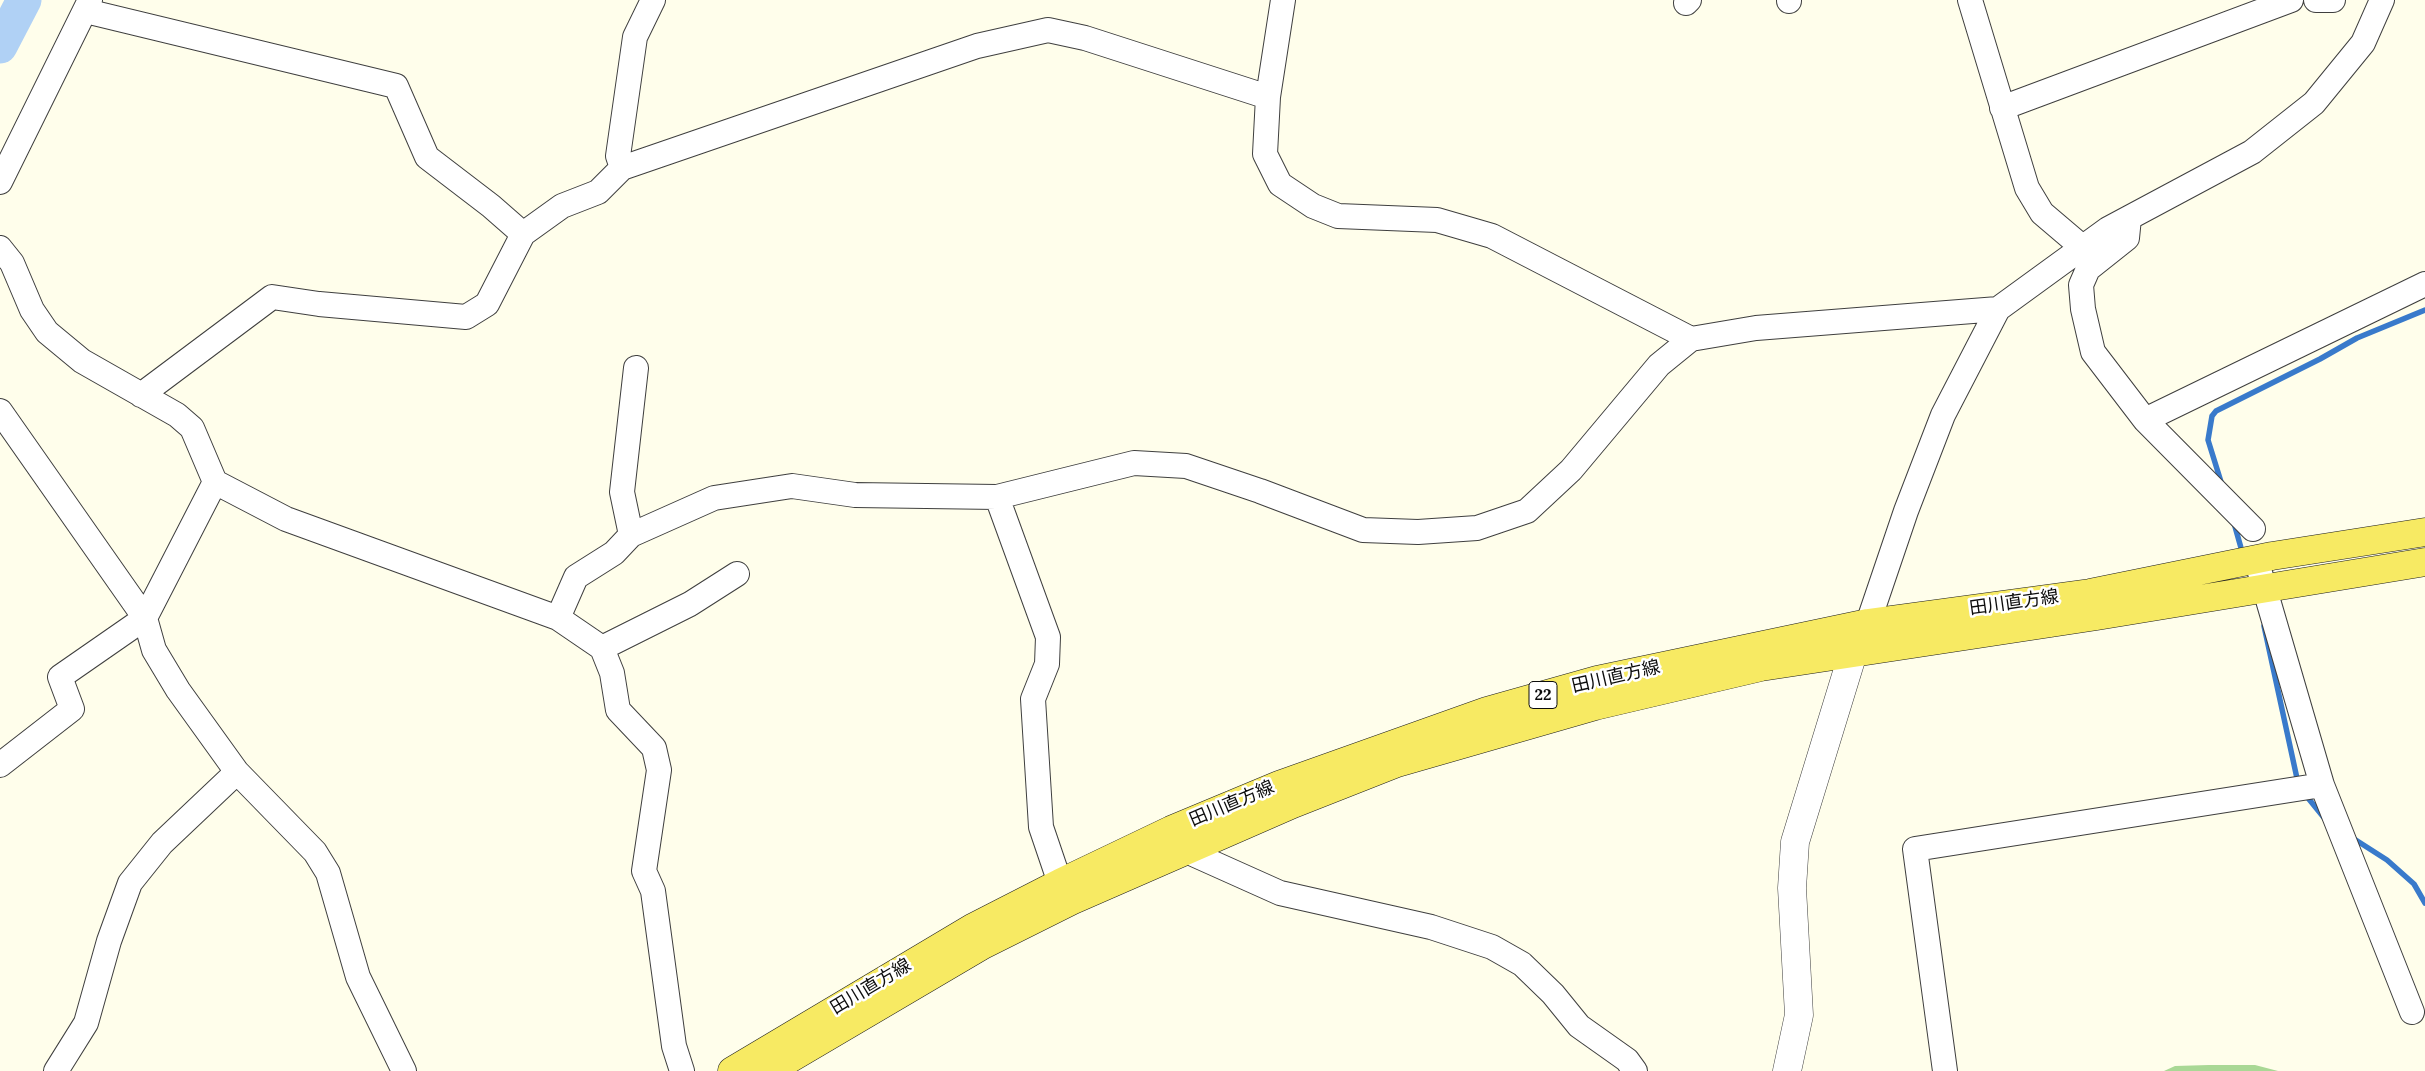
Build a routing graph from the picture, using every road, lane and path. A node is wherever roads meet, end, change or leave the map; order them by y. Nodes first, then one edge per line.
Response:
1 (652, 0) edge
2 (1283, 0) edge
3 (1970, 0) edge
4 (2290, 0) edge
5 (2316, 0) edge
6 (2333, 0) edge
7 (2382, 0) edge
8 (88, 6) edge
9 (1268, 97) junction
10 (2002, 108) junction
11 (622, 168) junction
12 (0, 182) edge
13 (2129, 218) junction
14 (523, 234) junction
15 (2082, 247) junction
16 (0, 248) edge
17 (2425, 284) edge
18 (1998, 309) junction
19 (1691, 339) junction
20 (636, 368) dead end
21 (142, 395) junction
22 (0, 411) edge
23 (2145, 420) junction
24 (215, 482) junction
25 (997, 497) junction
26 (2254, 529) dead end
27 (2425, 532) edge
28 (632, 535) junction
29 (2256, 558) junction
30 (2425, 562) edge
31 (737, 574) dead end
32 (2263, 588) junction
33 (145, 618) junction
34 (558, 618) junction
35 (1868, 623) junction
36 (602, 648) junction
37 (1853, 653) junction
38 (0, 764) edge
39 (237, 772) junction
40 (2322, 785) junction
41 (1184, 850) junction
42 (1066, 892) junction
43 (2412, 1012) dead end
44 (56, 1071) edge
45 (404, 1071) edge
46 (682, 1071) edge
47 (732, 1071) edge
48 (769, 1071) edge
49 (1635, 1071) edge
50 (1787, 1071) edge
51 (1945, 1071) edge

1 - 11 street
2 - 9 street
3 - 10 street
4 - 10 street
5 - 6 street
7 - 13 street
8 - 12 street
8 - 14 street
9 - 11 street
9 - 19 street
10 - 15 street
11 - 14 street
13 - 15 street
13 - 23 street
14 - 21 street
15 - 18 street
16 - 21 street
17 - 23 street
18 - 19 street
18 - 35 street
19 - 25 street
20 - 28 street
21 - 24 street
22 - 33 street
23 - 26 street
24 - 33 street
24 - 34 street
25 - 28 street
25 - 42 street
27 - 29 main road, 田川直方線 / 22
28 - 34 street
29 - 32 street
29 - 35 main road, 田川直方線 / 22
30 - 32 main road, 田川直方線 / 22
31 - 36 street
32 - 37 main road, 田川直方線 / 22
32 - 40 street
33 - 38 street
33 - 39 street
34 - 36 street
35 - 37 street
35 - 42 main road, 田川直方線 / 22
36 - 46 street
37 - 41 main road, 田川直方線 / 22
37 - 50 street
39 - 44 street
39 - 45 street
40 - 43 street
40 - 51 street
41 - 42 main road, 田川直方線 / 22
41 - 49 street
42 - 47 main road, 田川直方線 / 22
42 - 48 main road, 田川直方線 / 22

